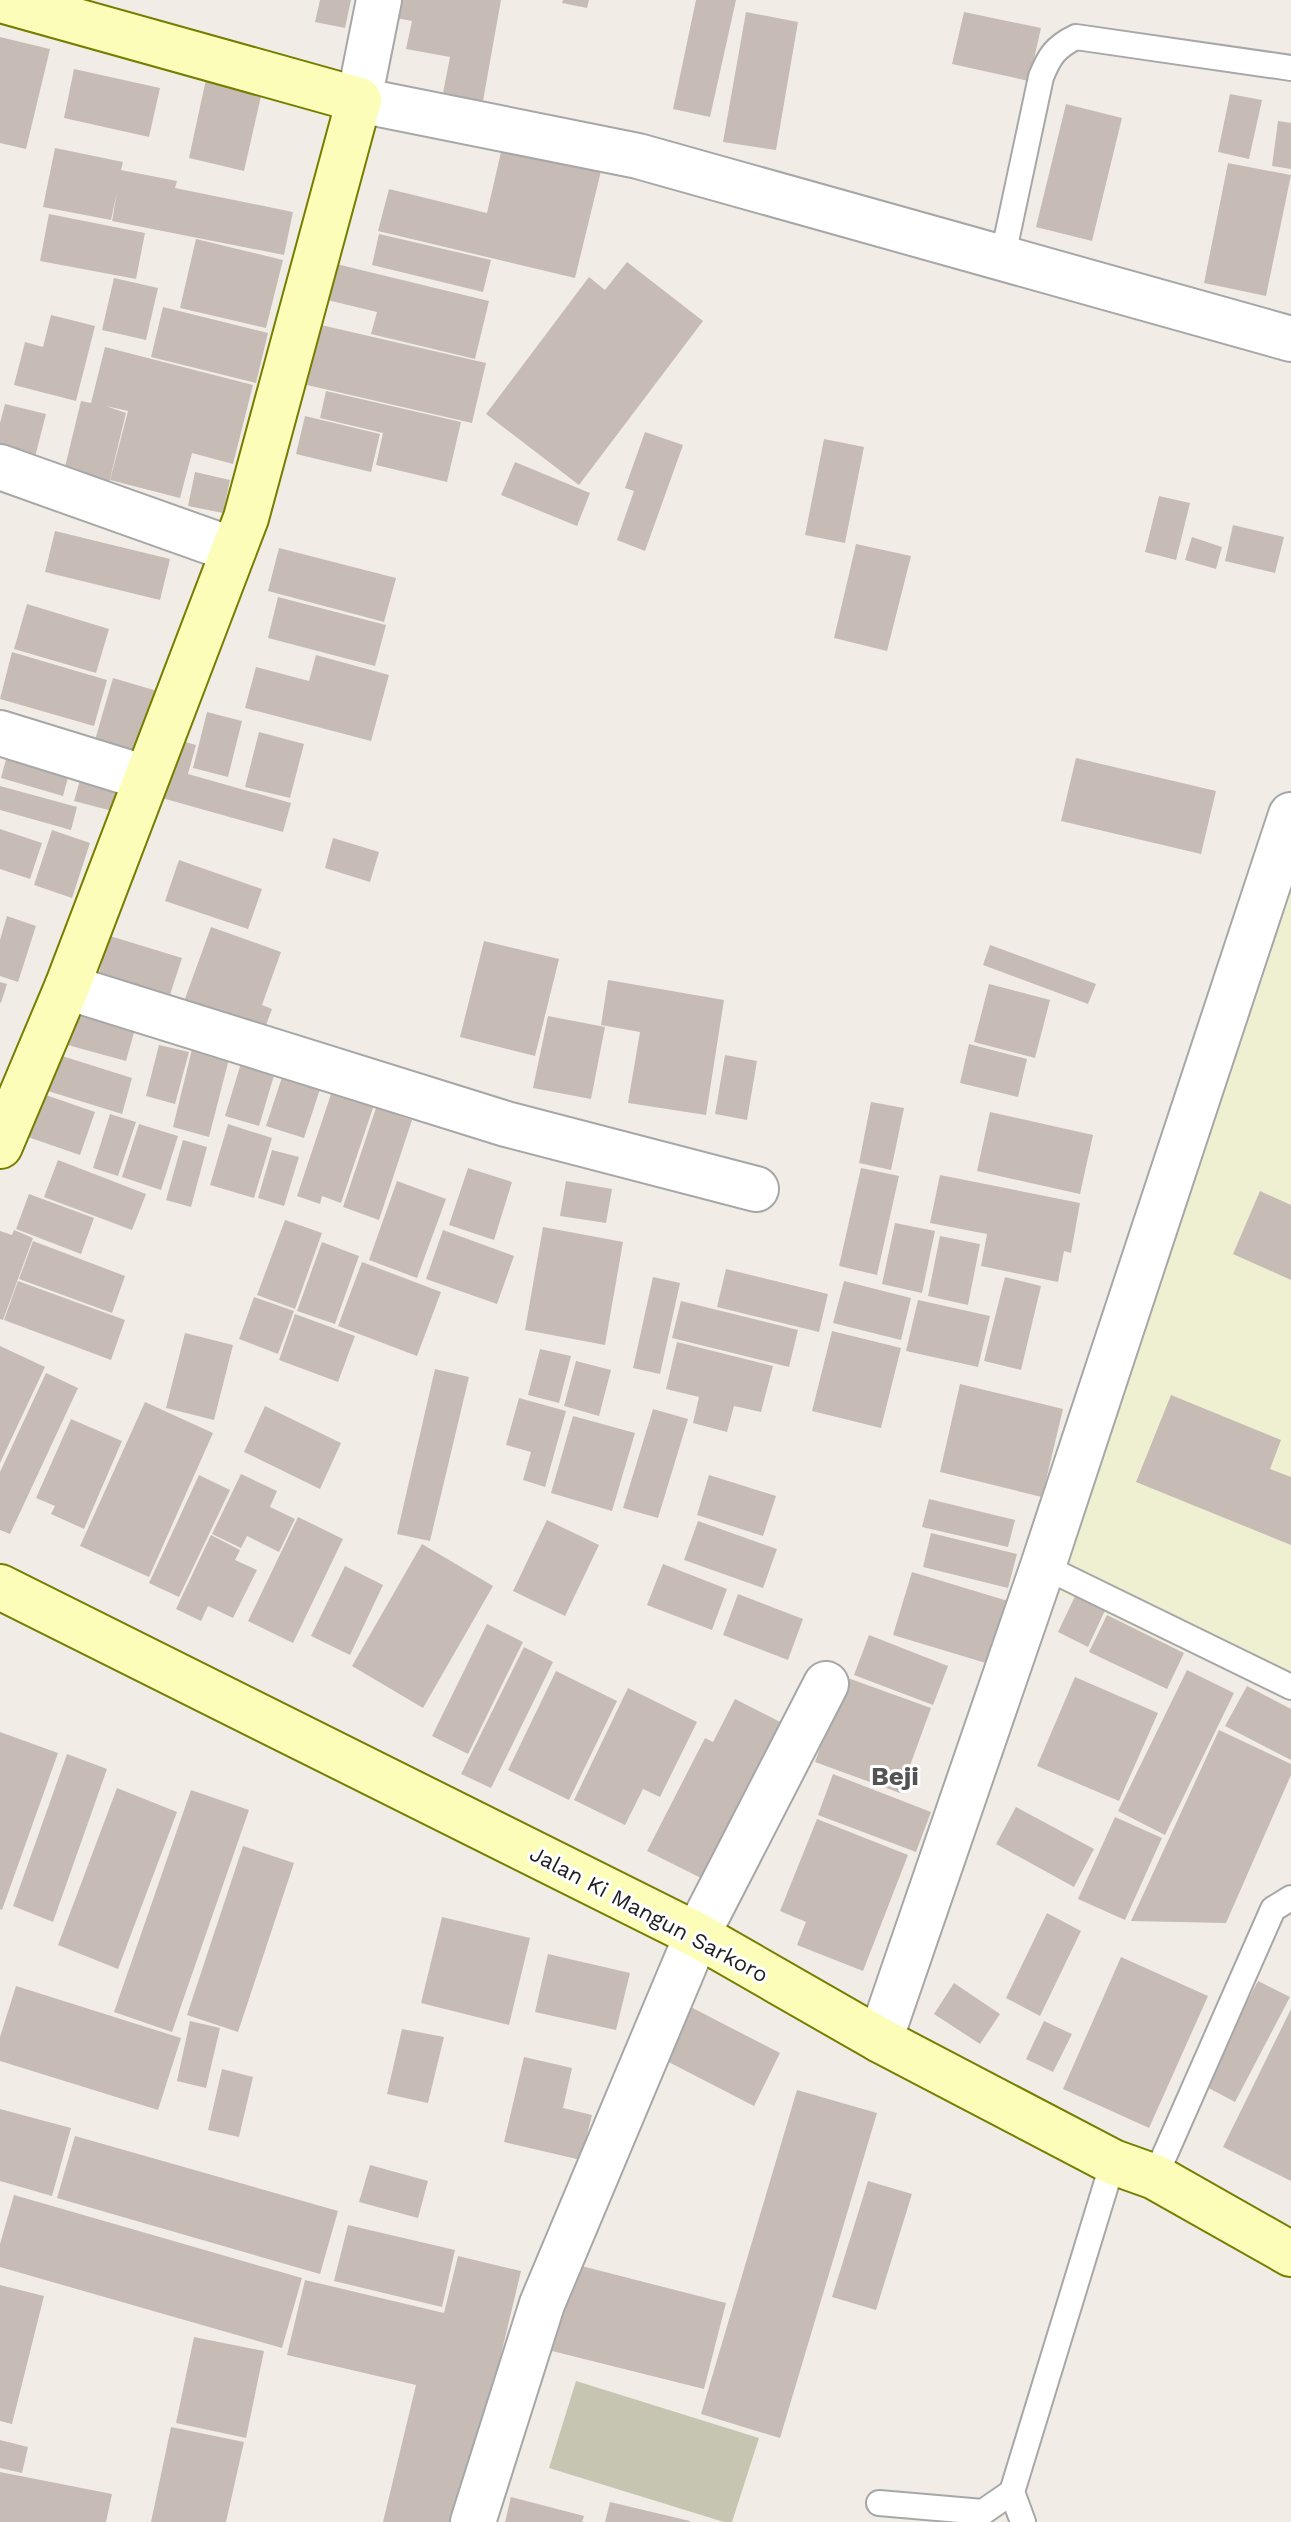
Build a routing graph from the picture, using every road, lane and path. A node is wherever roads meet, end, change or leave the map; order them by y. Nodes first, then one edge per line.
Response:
1 (1, 0) edge
2 (379, 0) edge
3 (1291, 68) edge
4 (359, 100) junction
5 (1002, 260) junction
6 (1291, 339) edge
7 (0, 467) edge
8 (233, 550) junction
9 (0, 733) edge
10 (146, 778) junction
11 (1291, 815) edge
12 (67, 987) junction
13 (0, 1146) edge
14 (756, 1189) dead end
15 (1043, 1566) junction
16 (0, 1587) edge
17 (826, 1684) dead end
18 (1291, 1687) edge
19 (1291, 1898) edge
20 (697, 1935) junction
21 (880, 2040) junction
22 (1113, 2162) junction
23 (1155, 2177) junction
24 (1291, 2254) edge
25 (1012, 2492) junction
26 (879, 2503) dead end
27 (473, 2522) edge
28 (1023, 2522) edge

1 - 4 street
2 - 4 street
3 - 5 lane
4 - 5 street
4 - 8 street
5 - 6 street
7 - 8 street
8 - 10 street
9 - 10 street
10 - 12 street
11 - 15 street
12 - 13 street
12 - 14 street
15 - 18 lane
15 - 21 street
16 - 20 street, Jalan Ki Mangun Sarkoro
17 - 20 street
19 - 23 lane
20 - 21 street, Jalan Ki Mangun Sarkoro
20 - 27 street
21 - 22 street, Jalan Ki Mangun Sarkoro
22 - 23 street, Jalan Ki Mangun Sarkoro
22 - 25 lane
23 - 24 street, Jalan Ki Mangun Sarkoro
25 - 26 lane
25 - 28 lane

